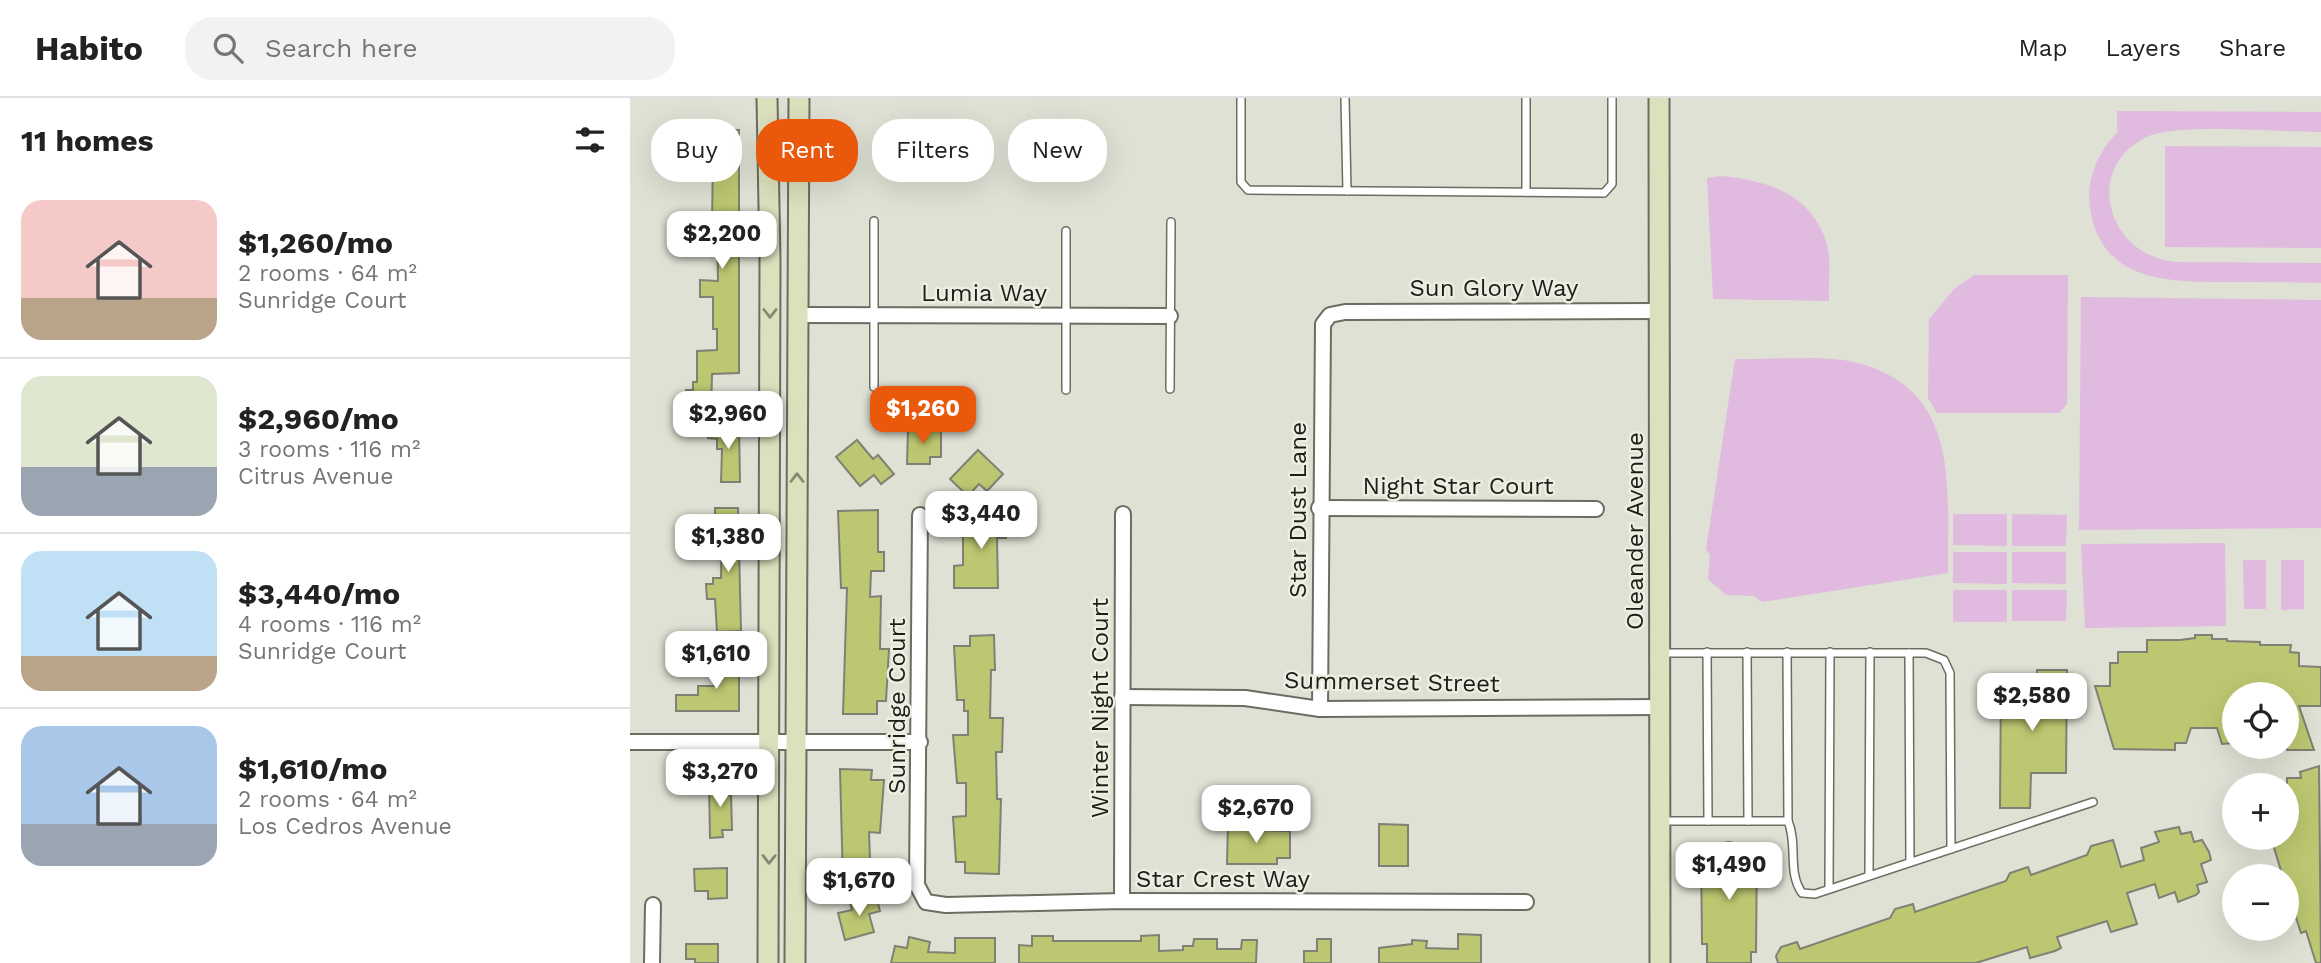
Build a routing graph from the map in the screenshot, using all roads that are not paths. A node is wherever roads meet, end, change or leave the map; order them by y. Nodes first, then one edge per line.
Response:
1 (767, 98) edge
2 (799, 98) edge
3 (1241, 98) edge
4 (1346, 98) edge
5 (1526, 98) edge
6 (1612, 98) edge
7 (1659, 98) edge
8 (1347, 191) junction
9 (1526, 192) junction
10 (874, 221) dead end
11 (1171, 222) dead end
12 (1066, 231) dead end
13 (1658, 311) junction
14 (1330, 314) joint
15 (798, 315) junction
16 (874, 315) junction
17 (1065, 316) junction
18 (1170, 316) junction
19 (874, 387) dead end
20 (1170, 389) dead end
21 (1066, 390) dead end
22 (1320, 508) junction
23 (1596, 509) dead end
24 (1123, 514) dead end
25 (920, 515) dead end
26 (1707, 652) junction
27 (1746, 652) junction
28 (1787, 652) junction
29 (1830, 652) junction
30 (1870, 652) junction
31 (1660, 653) junction
32 (1909, 653) junction
33 (1122, 697) junction
34 (1661, 707) junction
35 (1320, 709) junction
36 (630, 741) edge
37 (770, 741) junction
38 (795, 742) junction
39 (920, 743) junction
40 (2094, 803) dead end
41 (1660, 821) junction
42 (1708, 821) junction
43 (1748, 821) junction
44 (1788, 821) junction
45 (1951, 849) junction
46 (1910, 862) junction
47 (1869, 875) junction
48 (1829, 889) junction
49 (921, 898) joint
50 (1122, 901) junction
51 (1526, 902) dead end
52 (653, 905) dead end
53 (652, 963) edge
54 (768, 963) edge
55 (795, 963) edge
56 (1660, 963) edge

1 -> 37 main road
2 - 15 main road
3 - 8 lane
4 - 8 lane
5 - 9 lane
6 - 9 lane
7 - 13 main road, Oleander Avenue
8 - 9 lane
10 - 16 lane
11 - 18 lane
12 - 17 lane
13 - 14 street, Sun Glory Way
13 - 31 main road, Oleander Avenue
14 - 22 street, Star Dust Lane
15 - 16 street, Lumia Way
38 -> 15 main road
16 - 17 street, Lumia Way
16 - 19 lane
17 - 18 street, Lumia Way
17 - 21 lane
18 - 20 lane
22 - 23 street, Night Star Court
22 - 35 street, Star Dust Lane
24 - 33 street, Winter Night Court
25 - 39 street, Sunridge Court
26 - 27 lane
26 - 31 lane
26 - 42 lane
27 - 28 lane
27 - 43 lane
28 - 29 lane
28 - 44 lane
29 - 30 lane
29 - 48 lane
30 - 32 lane
30 - 47 lane
31 - 34 main road, Oleander Avenue
32 - 45 lane
32 - 46 lane
33 - 35 street, Summerset Street
33 - 50 street, Winter Night Court
34 - 35 street, Summerset Street
34 - 41 main road, Oleander Avenue
36 - 37 street
37 - 38 street
37 -> 54 main road
38 - 39 street
38 - 55 main road
39 - 49 street, Sunridge Court
40 - 45 lane
41 - 42 lane
41 - 56 main road, Oleander Avenue
42 - 43 lane
43 - 44 lane
44 - 48 lane
45 - 46 lane
46 - 47 lane
47 - 48 lane
49 - 50 street, Star Crest Way
50 - 51 street, Star Crest Way
52 - 53 street

